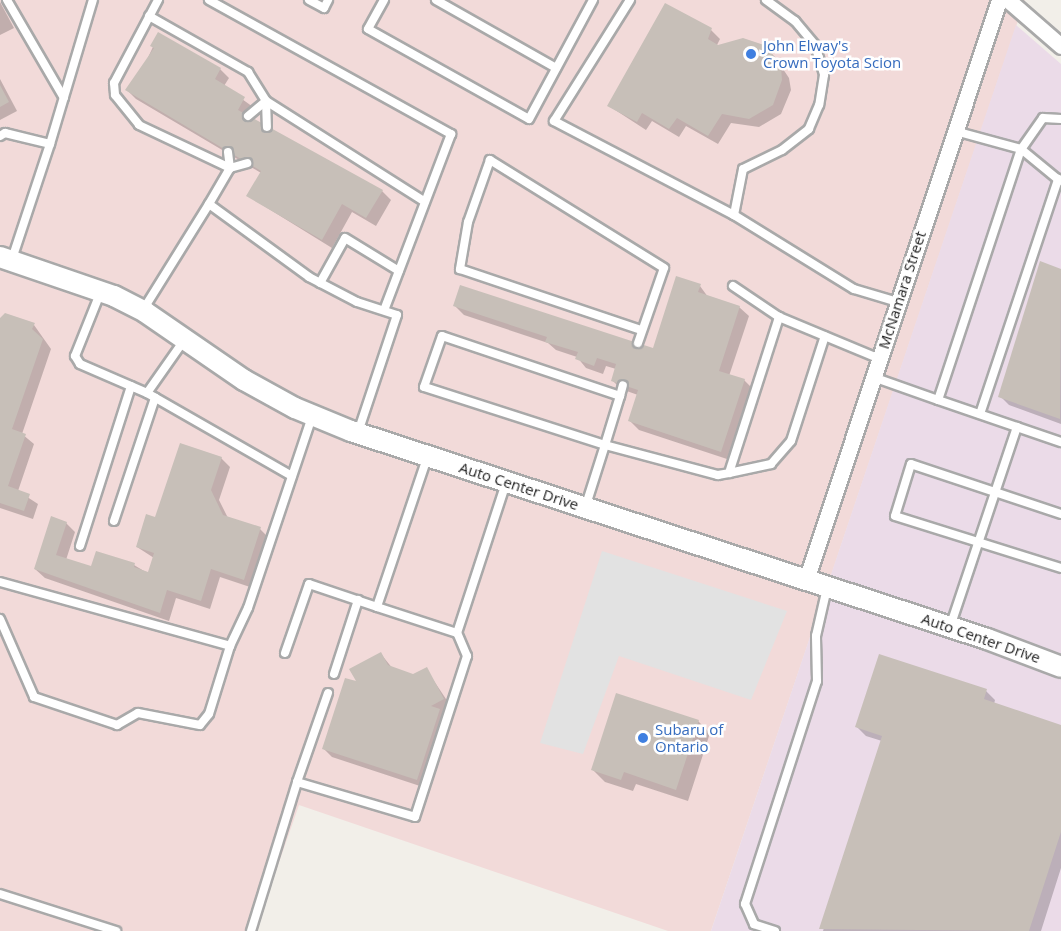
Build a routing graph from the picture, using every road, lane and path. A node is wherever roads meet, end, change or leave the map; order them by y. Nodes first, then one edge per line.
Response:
1 (8, 0) edge
2 (93, 0) edge
3 (158, 0) edge
4 (209, 0) edge
5 (309, 0) edge
6 (328, 0) edge
7 (384, 0) edge
8 (436, 0) edge
9 (593, 0) edge
10 (630, 0) edge
11 (766, 0) edge
12 (999, 0) edge
13 (1008, 0) edge
14 (149, 16) junction
15 (1061, 46) edge
16 (556, 68) junction
17 (64, 98) junction
18 (266, 101) junction
19 (248, 116) dead end
20 (1061, 119) edge
21 (267, 127) dead end
22 (955, 130) junction
23 (0, 136) edge
24 (50, 144) junction
25 (1020, 148) junction
26 (228, 152) dead end
27 (247, 163) dead end
28 (230, 168) junction
29 (1060, 180) edge
30 (424, 202) junction
31 (209, 204) junction
32 (734, 215) junction
33 (6, 258) edge
34 (399, 271) junction
35 (320, 283) junction
36 (733, 286) dead end
37 (101, 291) junction
38 (898, 302) junction
39 (143, 310) junction
40 (384, 310) junction
41 (779, 317) junction
42 (642, 330) junction
43 (825, 336) junction
44 (185, 338) junction
45 (638, 344) dead end
46 (880, 359) junction
47 (873, 377) junction
48 (623, 385) dead end
49 (131, 386) junction
50 (147, 393) junction
51 (620, 396) junction
52 (155, 398) junction
53 (938, 400) junction
54 (980, 414) junction
55 (313, 416) junction
56 (1017, 427) junction
57 (357, 434) junction
58 (1061, 442) edge
59 (604, 446) junction
60 (428, 457) junction
61 (729, 473) junction
62 (292, 476) junction
63 (506, 482) junction
64 (996, 492) junction
65 (585, 508) junction
66 (1061, 514) edge
67 (114, 521) dead end
68 (980, 542) junction
69 (80, 546) dead end
70 (1061, 568) edge
71 (806, 580) junction
72 (0, 582) edge
73 (827, 587) junction
74 (358, 600) junction
75 (377, 607) junction
76 (0, 619) edge
77 (950, 627) junction
78 (457, 633) junction
79 (230, 646) junction
80 (285, 653) dead end
81 (1061, 668) edge
82 (334, 674) dead end
83 (328, 693) dead end
84 (297, 782) junction
85 (0, 894) edge
86 (116, 931) edge
87 (251, 931) edge
88 (775, 931) edge

1 - 17 lane
2 - 17 lane
3 - 14 lane
4 - 30 lane
5 - 6 lane
7 - 16 lane
8 - 16 lane
9 - 16 lane
10 - 32 lane
11 - 32 lane
12 - 22 street, McNamara Street
13 - 15 street
14 - 18 lane
14 - 28 lane
17 - 24 lane
18 - 19 lane
18 - 21 lane
18 - 30 lane
20 - 25 lane
22 - 25 lane
22 - 38 street, McNamara Street
23 - 24 lane
24 - 33 lane
25 - 29 lane
25 - 53 lane
26 - 28 lane
27 - 28 lane
28 - 31 lane
29 - 54 lane
30 - 34 lane
31 - 35 lane
31 - 39 lane
32 - 38 lane
33 - 37 street, Auto Center Drive
34 - 35 lane
34 - 40 lane
35 - 40 lane
36 - 41 lane
37 - 39 street, Auto Center Drive
37 - 49 lane
38 - 46 street, McNamara Street
39 - 44 street, Auto Center Drive
40 - 57 lane
41 - 43 lane
41 - 61 lane
42 - 42 lane
42 - 45 lane
43 - 46 lane
43 - 61 lane
44 - 50 lane
44 - 55 street, Auto Center Drive
46 - 47 street, McNamara Street
47 - 53 lane
47 - 71 street, McNamara Street
48 - 51 lane
49 - 50 lane
49 - 69 lane
50 - 52 lane
51 - 59 lane
51 - 59 lane
52 - 62 lane
52 - 67 lane
53 - 54 lane
54 - 56 lane
55 - 57 street, Auto Center Drive
55 - 62 lane
56 - 58 lane
56 - 64 lane
57 - 60 street, Auto Center Drive
59 - 61 lane
59 - 65 lane
60 - 63 street, Auto Center Drive
60 - 75 lane
62 - 79 lane
63 - 65 street, Auto Center Drive
63 - 78 lane
64 - 66 lane
64 - 68 lane
64 - 68 lane
65 - 71 street, Auto Center Drive
68 - 70 lane
68 - 77 lane
71 - 73 street, Auto Center Drive
72 - 79 lane
73 - 77 street, Auto Center Drive
73 - 88 lane
74 - 75 lane
74 - 80 lane
74 - 82 lane
75 - 78 lane
76 - 79 lane
77 - 81 street, Auto Center Drive
78 - 84 lane
83 - 84 lane
84 - 87 lane
85 - 86 lane

